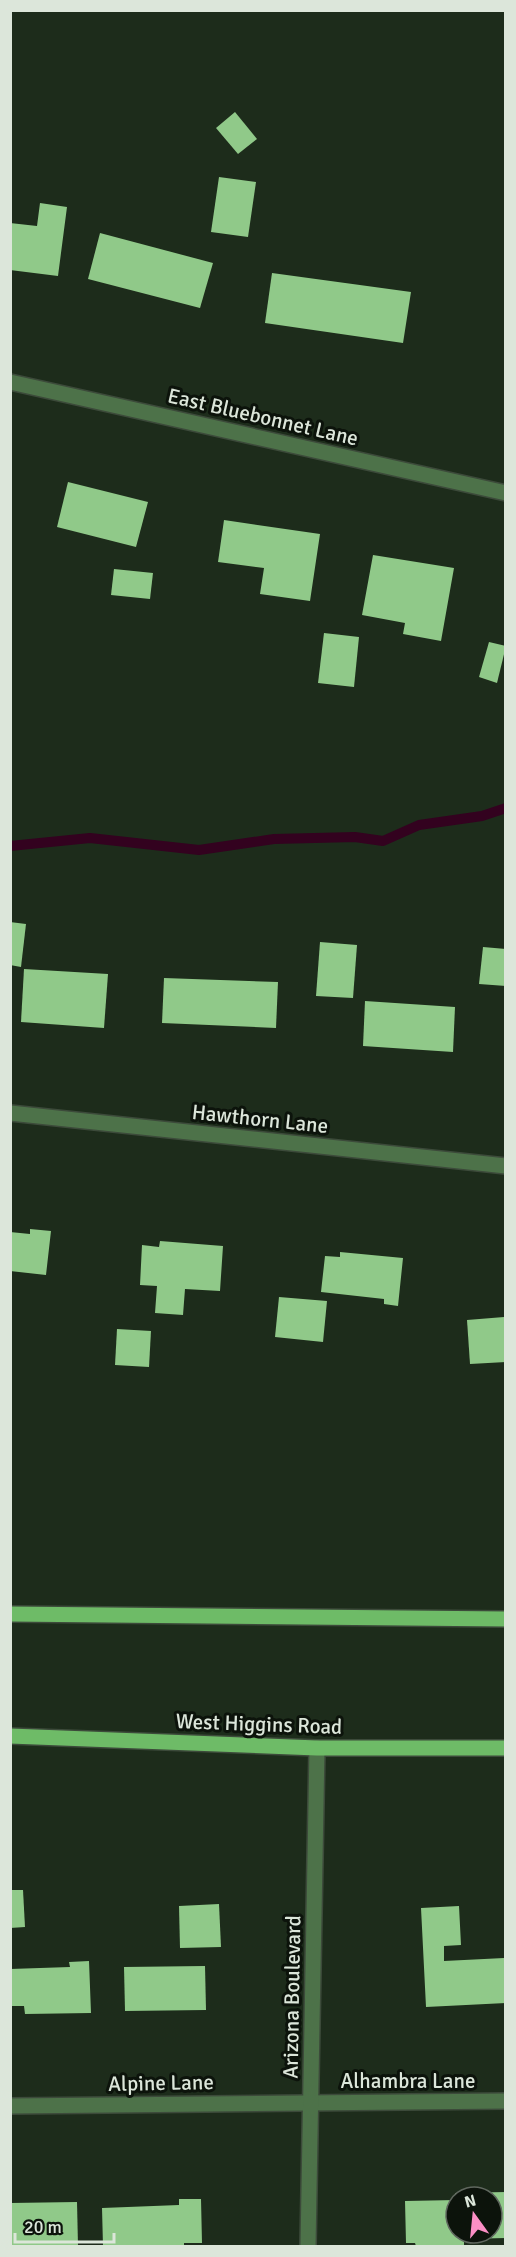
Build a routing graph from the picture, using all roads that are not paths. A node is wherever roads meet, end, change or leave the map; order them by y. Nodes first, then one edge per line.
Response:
1 (10, 382) edge
2 (506, 493) edge
3 (10, 1113) edge
4 (506, 1166) edge
5 (10, 1614) edge
6 (506, 1619) edge
7 (10, 1736) edge
8 (317, 1748) junction
9 (506, 1748) edge
10 (506, 2101) edge
11 (312, 2103) junction
12 (10, 2106) edge
13 (308, 2247) edge

1 - 2 street, East Bluebonnet Lane
3 - 4 street, Hawthorn Lane
5 - 6 main road
7 - 8 main road, West Higgins Road
8 - 9 main road, West Higgins Road
8 - 11 street, Arizona Boulevard
10 - 11 street, Alhambra Lane
11 - 12 street, Alpine Lane
11 - 13 street, Arizona Boulevard

